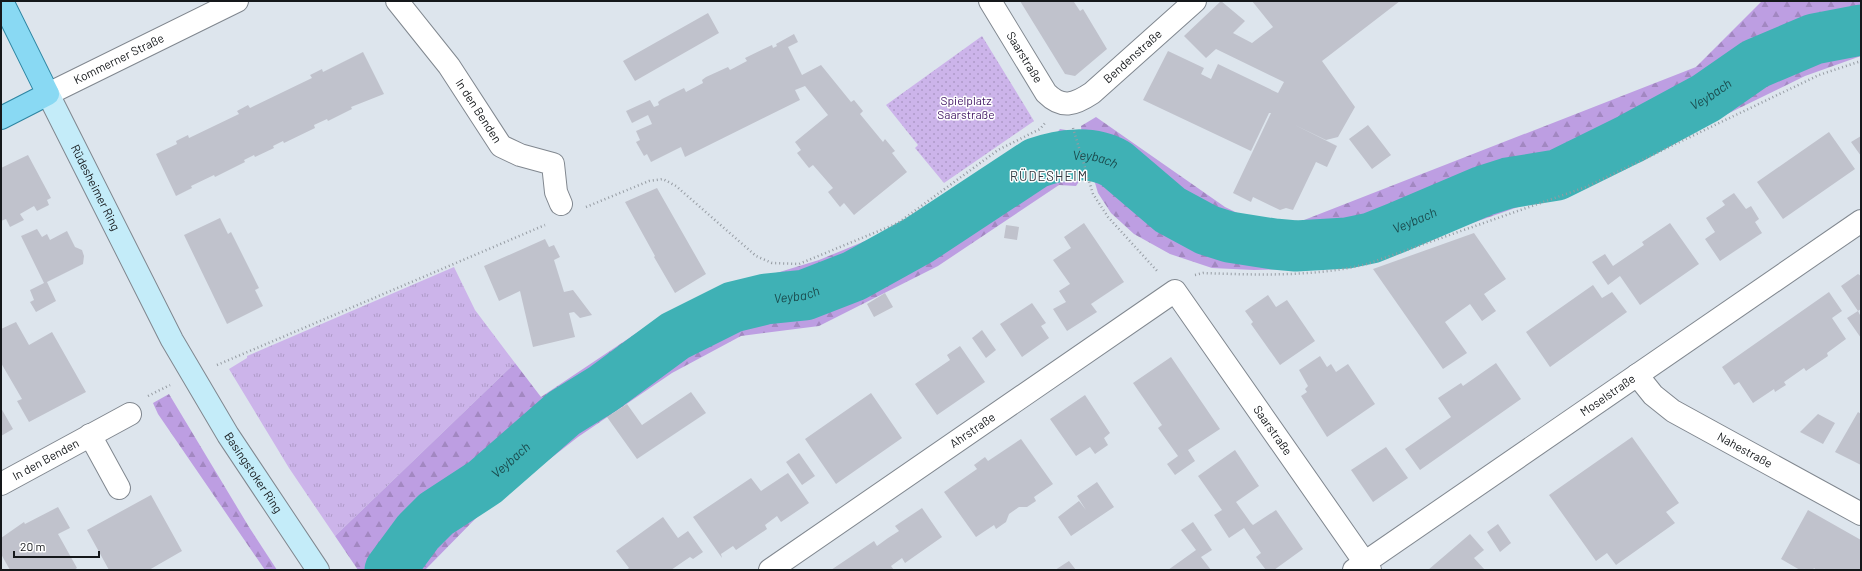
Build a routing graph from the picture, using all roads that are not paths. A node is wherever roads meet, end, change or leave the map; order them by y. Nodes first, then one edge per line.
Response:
1 (2, 1) edge
2 (237, 1) edge
3 (397, 1) edge
4 (990, 1) edge
5 (1195, 1) edge
6 (48, 94) junction
7 (1066, 104) joint
8 (1, 118) edge
9 (565, 212) road end
10 (1861, 221) edge
11 (1175, 291) joint
12 (192, 373) joint
13 (1637, 375) junction
14 (130, 414) dead end
15 (90, 435) junction
16 (1, 484) edge
17 (119, 488) dead end
18 (1861, 514) edge
19 (1363, 568) edge
20 (318, 570) edge
21 (770, 570) edge

1 - 6 main road, Rüdesheimer Ring
2 - 6 street, Kommerner Straße
3 - 9 street, In den Benden
4 - 7 street, Saarstraße
5 - 7 street, Bendenstraße
6 - 8 main road, Kommerner Straße
6 - 12 main road, Rüdesheimer Ring
10 - 13 street, Moselstraße
11 - 19 street, Saarstraße
11 - 21 street, Ahrstraße
12 - 20 main road, Basingstoker Ring
13 - 18 street, Nahestraße
13 - 19 street, Moselstraße
14 - 15 street, In den Benden
15 - 16 street, In den Benden
15 - 17 street, In den Benden

